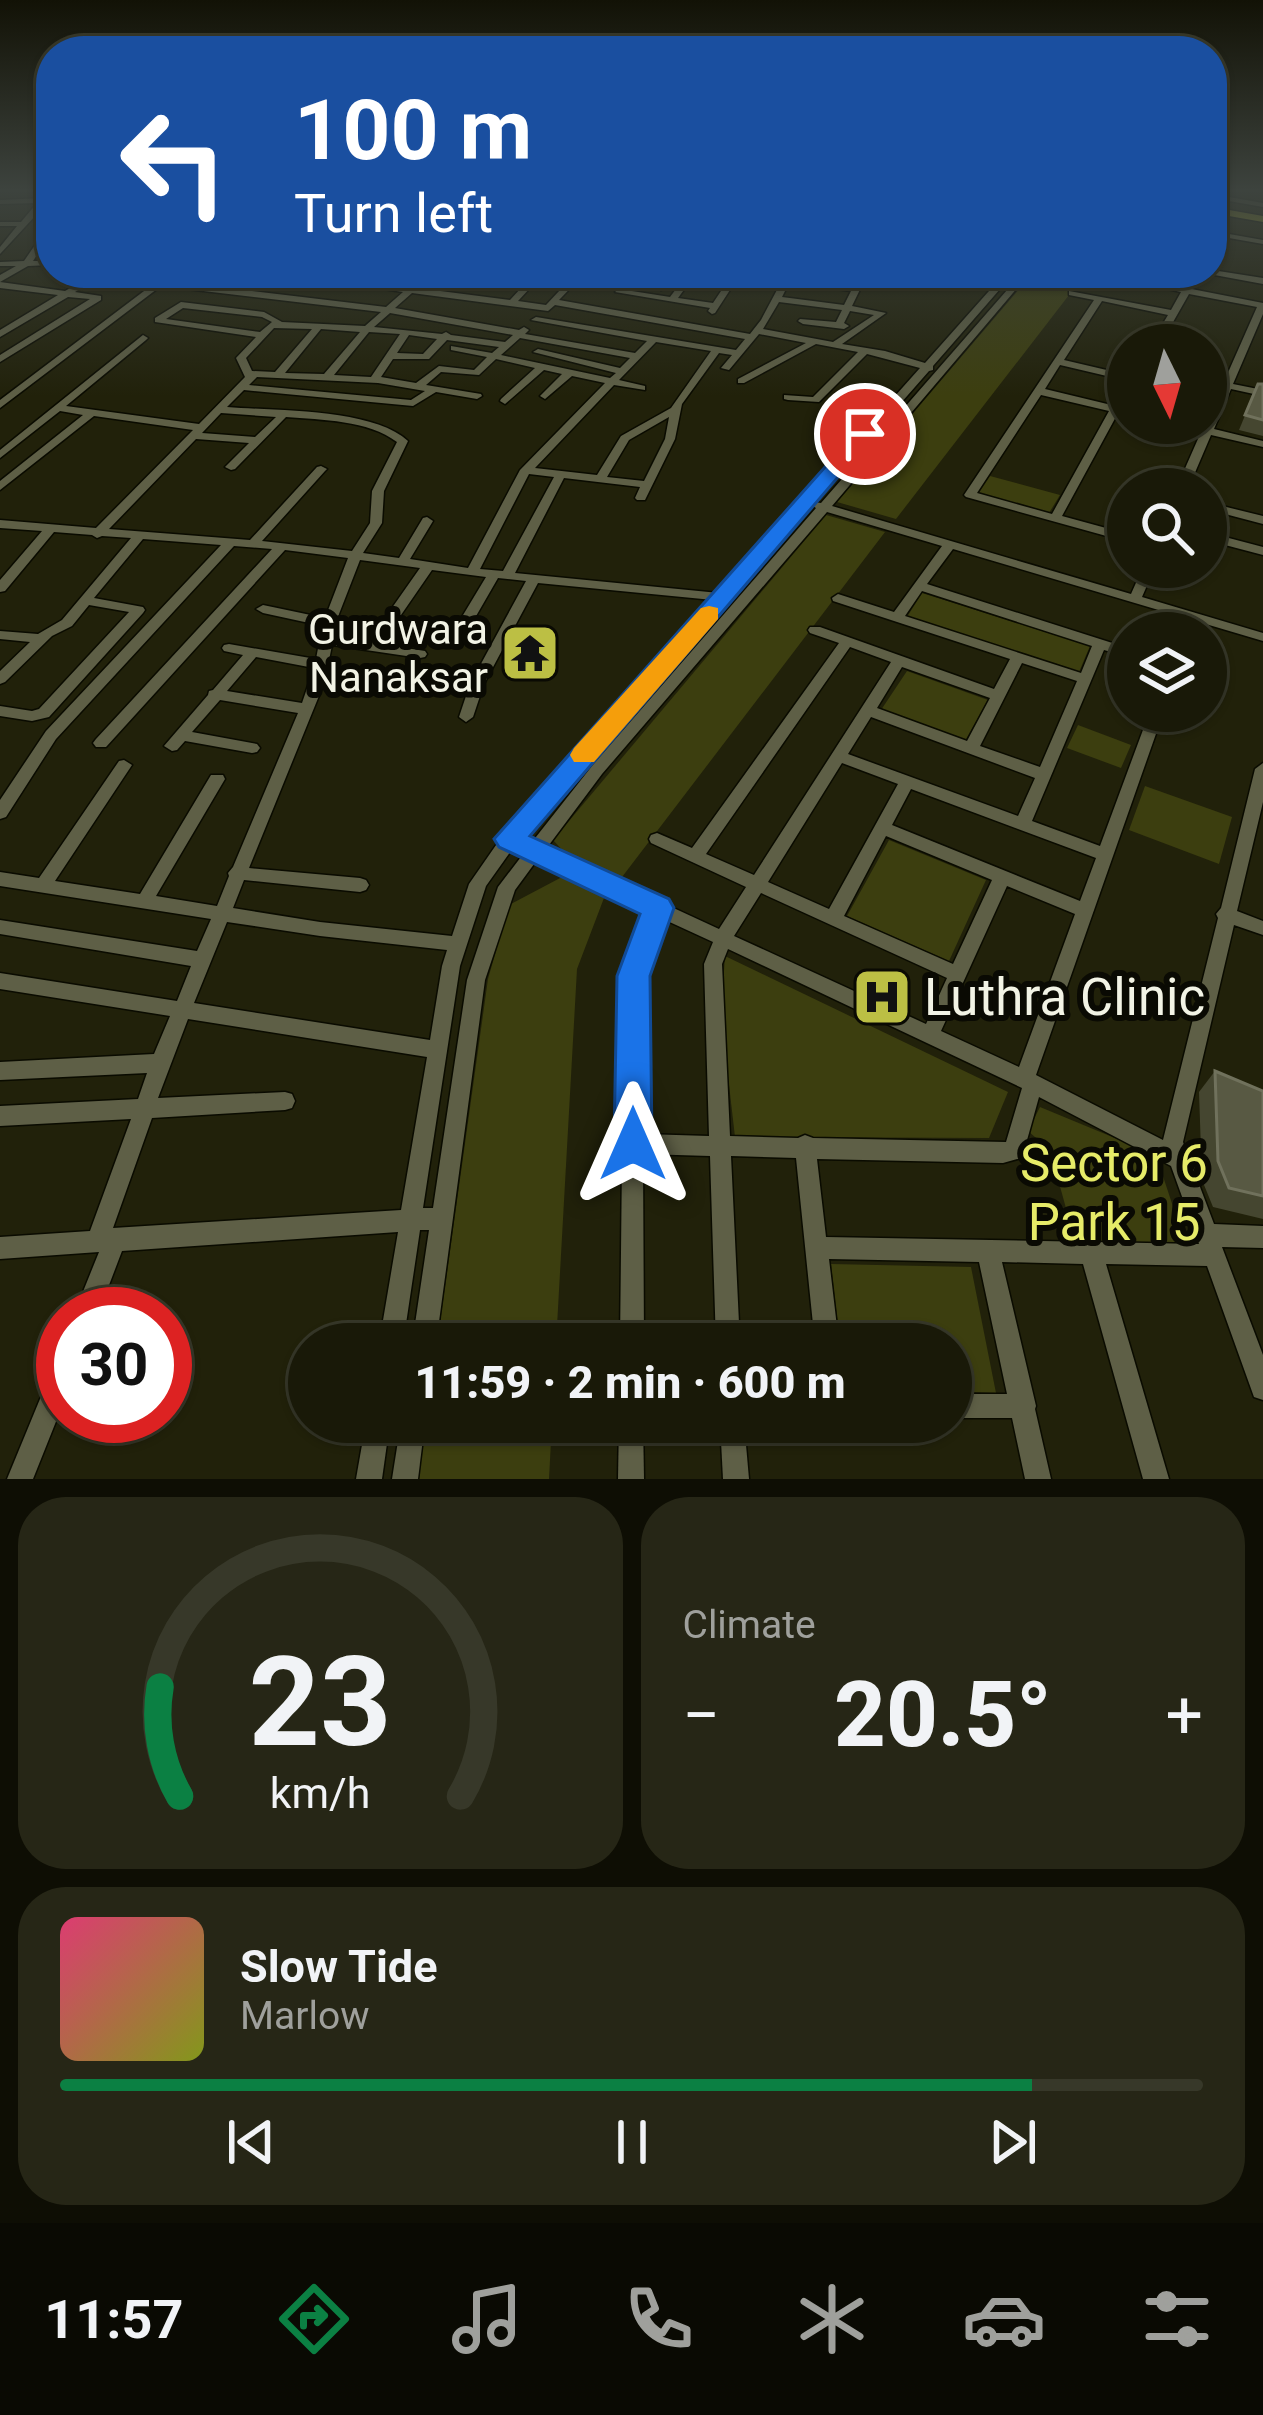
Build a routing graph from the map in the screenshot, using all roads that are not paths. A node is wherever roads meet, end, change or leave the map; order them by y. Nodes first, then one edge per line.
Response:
1 (31, 258) edge
2 (27, 263) junction
3 (36, 263) edge
4 (0, 264) edge
5 (1227, 275) edge
6 (1263, 281) edge
7 (0, 282) edge
8 (26, 288) junction
9 (76, 288) edge
10 (146, 288) edge
11 (197, 288) edge
12 (229, 288) edge
13 (255, 288) edge
14 (325, 288) edge
15 (364, 288) edge
16 (413, 288) joint
17 (526, 288) edge
18 (566, 288) edge
19 (623, 288) edge
20 (681, 288) edge
21 (727, 288) edge
22 (783, 288) edge
23 (850, 288) edge
24 (998, 288) edge
25 (1012, 288) edge
26 (1177, 288) edge
27 (858, 289) joint
28 (1186, 290) junction
29 (224, 291) junction
30 (68, 293) junction
31 (1072, 293) dead end
32 (246, 294) junction
33 (1099, 298) junction
34 (778, 299) junction
35 (672, 300) junction
36 (308, 301) junction
37 (513, 302) junction
38 (0, 303) edge
39 (327, 303) junction
40 (345, 305) junction
41 (550, 305) junction
42 (715, 306) junction
43 (1262, 306) edge
44 (848, 308) junction
45 (389, 310) junction
46 (78, 311) junction
47 (229, 311) junction
48 (120, 314) junction
49 (1173, 314) junction
50 (536, 320) junction
51 (803, 321) dead end
52 (278, 322) junction
53 (305, 324) junction
54 (1167, 324) edge
55 (839, 325) junction
56 (319, 326) junction
57 (701, 327) junction
58 (367, 329) junction
59 (853, 329) junction
60 (1257, 330) edge
61 (406, 332) junction
62 (0, 334) edge
63 (519, 334) junction
64 (755, 334) junction
65 (262, 335) junction
66 (446, 335) junction
67 (143, 338) dead end
68 (465, 338) junction
69 (654, 339) junction
70 (816, 341) junction
71 (507, 344) junction
72 (686, 344) junction
73 (834, 345) junction
74 (454, 348) junction
75 (717, 349) junction
76 (864, 351) junction
77 (538, 352) dead end
78 (739, 353) junction
79 (393, 356) junction
80 (494, 356) junction
81 (637, 356) junction
82 (0, 359) edge
83 (1059, 362) junction
84 (541, 367) junction
85 (726, 368) dead end
86 (442, 369) junction
87 (934, 369) junction
88 (621, 371) junction
89 (280, 372) junction
90 (569, 373) junction
91 (1107, 373) edge
92 (327, 377) junction
93 (374, 380) junction
94 (741, 381) dead end
95 (246, 382) junction
96 (396, 382) junction
97 (610, 382) junction
98 (1227, 383) edge
99 (1227, 385) edge
100 (419, 386) junction
101 (641, 388) dead end
102 (434, 389) junction
103 (1040, 391) junction
104 (1263, 393) edge
105 (478, 396) dead end
106 (545, 396) dead end
107 (788, 397) dead end
108 (386, 400) junction
109 (505, 401) dead end
110 (0, 405) edge
111 (1107, 407) edge
112 (58, 408) junction
113 (219, 410) junction
114 (674, 410) junction
115 (91, 413) junction
116 (282, 416) junction
117 (197, 432) junction
118 (1107, 434) edge
119 (1227, 435) edge
120 (257, 440) junction
121 (1263, 444) edge
122 (0, 455) edge
123 (231, 467) dead end
124 (321, 470) dead end
125 (527, 470) junction
126 (561, 474) junction
127 (600, 479) junction
128 (648, 485) junction
129 (0, 487) edge
130 (641, 498) dead end
131 (804, 501) junction
132 (826, 507) junction
133 (1227, 509) edge
134 (1262, 515) edge
135 (1054, 519) junction
136 (427, 520) dead end
137 (0, 524) edge
138 (50, 530) junction
139 (1107, 533) edge
140 (97, 534) junction
141 (138, 537) junction
142 (231, 542) junction
143 (1227, 542) edge
144 (253, 544) junction
145 (950, 544) junction
146 (282, 546) junction
147 (1263, 551) edge
148 (356, 554) junction
149 (403, 561) junction
150 (429, 565) junction
151 (472, 572) junction
152 (501, 575) junction
153 (534, 578) junction
154 (919, 586) junction
155 (0, 588) edge
156 (1140, 588) edge
157 (1137, 594) junction
158 (723, 597) junction
159 (838, 598) dead end
160 (88, 601) junction
161 (742, 602) junction
162 (263, 609) dead end
163 (1182, 612) edge
164 (898, 616) junction
165 (1227, 626) edge
166 (1263, 627) edge
167 (815, 630) dead end
168 (327, 631) junction
169 (461, 631) dead end
170 (0, 635) edge
171 (1263, 637) edge
172 (41, 639) junction
173 (847, 642) junction
174 (1100, 644) junction
175 (1107, 646) edge
176 (372, 647) junction
177 (229, 648) dead end
178 (252, 653) junction
179 (420, 654) dead end
180 (1018, 657) junction
181 (899, 661) junction
182 (322, 665) junction
183 (2, 675) edge
184 (1085, 679) junction
185 (214, 694) junction
186 (998, 696) junction
187 (306, 709) junction
188 (868, 710) junction
189 (0, 711) edge
190 (466, 717) dead end
191 (1150, 732) edge
192 (101, 743) dead end
193 (252, 748) dead end
194 (970, 748) junction
195 (839, 756) junction
196 (124, 765) dead end
197 (1263, 770) edge
198 (1044, 775) junction
199 (217, 779) dead end
200 (908, 782) junction
201 (0, 813) edge
202 (1022, 824) junction
203 (882, 828) junction
204 (509, 839) junction
205 (657, 839) dead end
206 (532, 850) junction
207 (1106, 855) junction
208 (695, 856) junction
209 (236, 873) junction
210 (1002, 877) junction
211 (0, 879) edge
212 (44, 884) junction
213 (360, 885) dead end
214 (760, 885) junction
215 (146, 899) junction
216 (658, 908) junction
217 (1086, 911) junction
218 (222, 914) junction
219 (1225, 914) junction
220 (833, 919) junction
221 (0, 927) edge
222 (1263, 928) edge
223 (723, 938) junction
224 (457, 944) junction
225 (204, 960) junction
226 (958, 975) junction
227 (0, 981) edge
228 (183, 1010) junction
229 (930, 1035) junction
230 (436, 1050) junction
231 (160, 1063) junction
232 (0, 1071) edge
233 (1029, 1081) junction
234 (285, 1101) dead end
235 (144, 1106) junction
236 (0, 1116) edge
237 (633, 1144) junction
238 (718, 1145) junction
239 (805, 1145) junction
240 (1177, 1158) junction
241 (442, 1218) junction
242 (412, 1220) junction
243 (1263, 1237) edge
244 (107, 1239) junction
245 (1210, 1245) junction
246 (0, 1248) edge
247 (816, 1248) junction
248 (988, 1251) junction
249 (1091, 1252) junction
250 (94, 1287) edge
251 (395, 1323) edge
252 (427, 1323) edge
253 (632, 1323) edge
254 (727, 1323) edge
255 (824, 1323) edge
256 (1263, 1388) edge
257 (972, 1406) edge
258 (1024, 1406) junction
259 (36, 1440) edge
260 (375, 1443) edge
261 (410, 1443) edge
262 (632, 1443) edge
263 (734, 1443) edge
264 (20, 1479) edge
265 (369, 1479) edge
266 (405, 1479) edge
267 (631, 1479) edge
268 (736, 1479) edge
269 (1038, 1479) edge
270 (1156, 1479) edge

1 - 2 street
2 - 3 street
2 - 4 street
2 - 7 street
5 - 6 street
7 - 8 street
8 - 30 street
8 - 38 street
9 - 30 street
10 - 48 street
11 - 29 street
12 - 29 street
13 - 32 street
14 - 36 street
15 - 40 street
16 - 37 street
16 - 45 street
17 - 37 street
18 - 41 street
19 - 35 street
20 - 35 street
21 - 42 street
22 - 34 street
23 - 27 street
24 - 87 street
25 - 87 street
26 - 28 street
27 - 44 street
28 - 43 street
28 - 49 street
29 - 32 street
30 - 46 street
30 - 62 street
31 - 33 street
32 - 36 street
32 - 47 street
33 - 49 street
33 - 83 street
34 - 44 street
34 - 64 street
35 - 42 street
36 - 39 street
37 - 41 street
39 - 40 street
39 - 53 street
40 - 45 street
41 - 50 street
41 - 57 street
42 - 57 street
43 - 60 street
44 - 55 street
44 - 59 street
45 - 58 street
45 - 63 street
46 - 48 street
46 - 82 street
47 - 52 street
47 - 65 street
48 - 110 street
49 - 54 street
50 - 63 street
50 - 69 street
51 - 55 street
52 - 53 street
52 - 65 street
53 - 56 street
55 - 59 street
56 - 58 street
56 - 89 street
57 - 64 street
57 - 72 street
58 - 61 street
58 - 92 street
59 - 73 street
60 - 98 street
61 - 66 street
61 - 79 street
63 - 71 street
63 - 81 street
64 - 70 street
64 - 78 street
65 - 95 street
66 - 68 street
66 - 79 street
67 - 112 street
68 - 71 street
68 - 74 street
69 - 72 street
69 - 81 street
70 - 73 street
70 - 94 street
71 - 80 street
72 - 75 street
73 - 76 street
74 - 80 street
74 - 86 street
75 - 78 street
75 - 114 street
76 - 87 street
76 - 107 street
77 - 88 street
78 - 85 street
79 - 93 street
80 - 84 street
80 - 86 street
81 - 88 street
83 - 91 street
83 - 103 street
84 - 90 street
84 - 109 street
86 - 100 street
87 - 131 street
87 - 132 street
88 - 97 street
89 - 92 street
89 - 95 street
90 - 97 street
90 - 106 street
92 - 93 street
93 - 96 street
95 - 108 street
95 - 113 street
96 - 100 street
96 - 108 street
97 - 101 street
97 - 125 street
99 - 104 street
100 - 102 street
102 - 105 street
102 - 108 street
103 - 111 street
103 - 135 street
112 - 115 street
112 - 122 street
113 - 116 street
113 - 117 street
114 - 127 street
114 - 128 street
115 - 117 street
115 - 129 street
116 - 120 street
116 - 148 street
117 - 120 street
117 - 140 street
118 - 135 street
119 - 121 street
120 - 123 street
124 - 144 street
125 - 126 street
125 - 151 street
126 - 127 street
126 - 152 street
127 - 128 street
128 - 130 street
131 - 132 street
131 - 158 street
132 - 145 street
132 - 161 street
133 - 134 street
135 - 139 street
136 - 149 street
137 - 138 street
138 - 140 street
138 - 155 street
140 - 141 street
141 - 142 street
141 - 160 street
142 - 144 street
142 - 201 street
143 - 147 street
144 - 146 street
145 - 154 street
145 - 157 street
146 - 148 street
146 - 192 street
148 - 149 street
148 - 168 street
149 - 150 street
150 - 151 street
150 - 176 street
151 - 152 street
152 - 153 street
152 - 169 street
153 - 158 street
153 - 190 street
154 - 164 street
154 - 174 street
156 - 157 street
157 - 163 street
157 - 166 street
158 - 161 street
158 - 204 street
159 - 164 street
160 - 172 street
160 - 189 street
161 - 206 street
162 - 168 street
164 - 180 street
165 - 171 street
167 - 173 street
168 - 176 street
168 - 182 street
170 - 172 street
172 - 183 street
173 - 181 street
173 - 208 street
174 - 175 street
174 - 184 street
176 - 179 street
177 - 178 street
178 - 182 street
178 - 185 street
180 - 184 street
180 - 186 street
181 - 186 street
181 - 188 street
182 - 187 street
184 - 198 street
185 - 187 street
185 - 193 street
186 - 194 street
187 - 209 street
188 - 194 street
188 - 195 street
191 - 207 street
194 - 198 street
195 - 200 street
195 - 214 street
196 - 212 street
197 - 219 street
198 - 202 street
199 - 215 street
200 - 202 street
200 - 203 street
202 - 207 street
203 - 210 street
203 - 220 street
204 - 206 street
204 - 224 street
205 - 208 street
206 - 216 street
206 - 241 street
207 - 217 street
208 - 214 street
209 - 213 street
209 - 218 street
210 - 217 street
210 - 226 street
211 - 212 street
212 - 215 street
214 - 220 street
214 - 223 street
215 - 218 street
216 - 223 street
216 - 237 street
217 - 233 street
218 - 224 street
218 - 225 street
219 - 222 street
219 - 240 street
220 - 226 street
221 - 225 street
223 - 229 street
223 - 238 street
224 - 230 street
225 - 228 street
226 - 229 street
227 - 228 street
228 - 230 street
228 - 231 street
229 - 233 street
230 - 242 street
231 - 232 street
231 - 235 street
233 - 239 street
233 - 240 street
234 - 235 street
235 - 236 street
235 - 244 street
237 - 238 street
237 - 253 street
238 - 239 street
238 - 254 street
239 - 247 street
240 - 245 street
241 - 242 street
241 - 252 street
242 - 244 street
242 - 251 street
243 - 245 street
244 - 246 street
244 - 250 street
245 - 249 street
245 - 256 street
247 - 248 street
247 - 255 street
248 - 249 street
248 - 258 street
249 - 270 street
257 - 258 street
258 - 269 street
259 - 264 street
260 - 265 street
261 - 266 street
262 - 267 street
263 - 268 street

